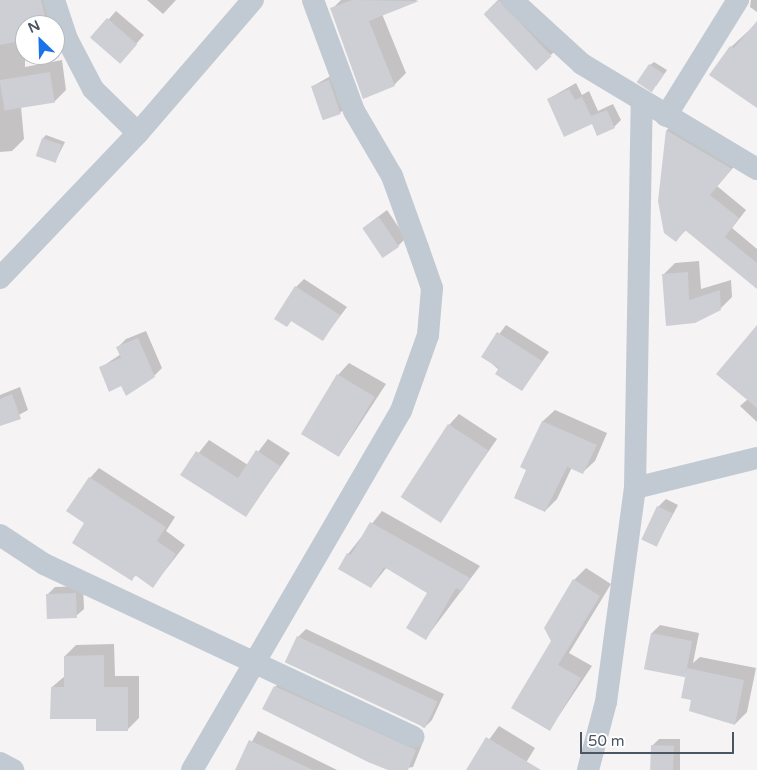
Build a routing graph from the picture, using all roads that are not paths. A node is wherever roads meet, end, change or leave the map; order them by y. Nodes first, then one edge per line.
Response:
1 (54, 0) edge
2 (253, 0) edge
3 (314, 0) edge
4 (512, 0) edge
5 (738, 0) edge
6 (642, 103) junction
7 (666, 116) junction
8 (138, 133) junction
9 (757, 169) edge
10 (0, 278) edge
11 (757, 458) edge
12 (635, 488) junction
13 (0, 535) edge
14 (253, 660) junction
15 (414, 737) dead end
16 (0, 763) edge
17 (13, 770) edge
18 (192, 770) edge
19 (588, 770) edge

1 - 8 street
2 - 8 street
3 - 14 street
4 - 6 street
5 - 7 street
6 - 7 street
6 - 12 street
7 - 9 street
8 - 10 street
11 - 12 street
12 - 19 street
13 - 14 street
14 - 15 street
14 - 18 street
16 - 17 street

